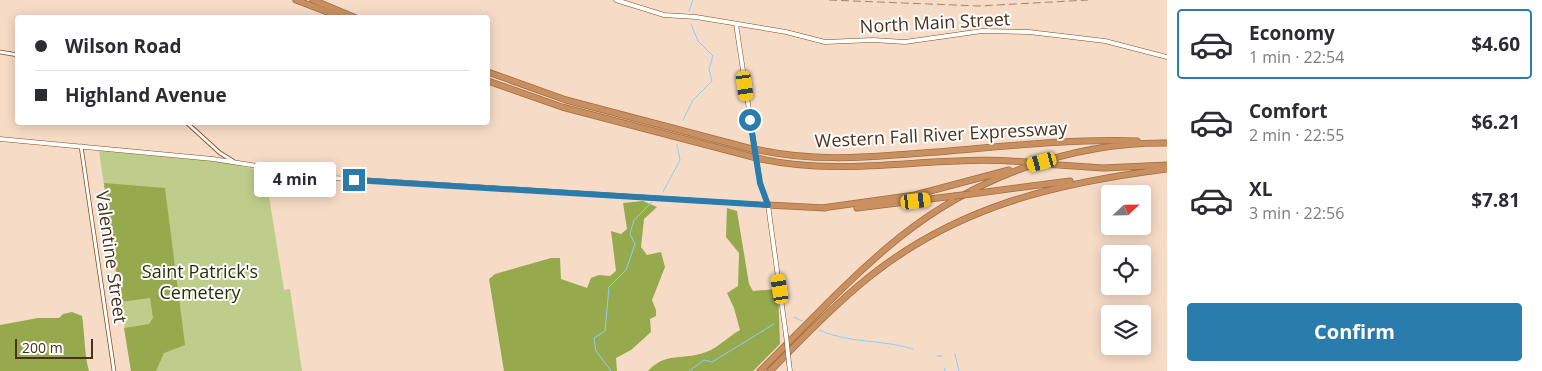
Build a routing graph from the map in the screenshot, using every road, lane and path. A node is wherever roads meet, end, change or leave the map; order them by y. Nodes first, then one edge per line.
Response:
1 (296, 0) edge
2 (313, 0) edge
3 (616, 0) edge
4 (335, 15) edge
5 (349, 15) edge
6 (736, 24) junction
7 (0, 52) edge
8 (15, 54) edge
9 (1167, 57) edge
10 (490, 73) edge
11 (490, 82) edge
12 (189, 125) edge
13 (0, 139) edge
14 (1167, 142) edge
15 (81, 146) junction
16 (236, 162) junction
17 (1043, 163) junction
18 (1167, 167) edge
19 (1121, 175) junction
20 (768, 205) junction
21 (822, 208) junction
22 (114, 371) edge
23 (760, 371) edge
24 (770, 371) edge
25 (790, 371) edge

1 - 4 highway
2 - 5 highway
3 - 6 main road, North Main Street
6 - 9 main road, North Main Street
6 - 20 main road
7 - 8 street
10 - 14 highway, Western Fall River Expressway, bridge
11 - 17 highway, Western Fall River Expressway, bridge
12 - 16 street
13 - 15 main road
14 - 17 highway
15 - 16 main road
15 - 22 street, Valentine Street
16 - 20 main road
17 - 18 highway, Western Fall River Expressway
17 - 21 highway
17 - 23 highway
18 - 19 highway
19 - 21 highway, bridge
19 - 24 highway
20 - 21 highway
20 - 25 main road, bridge

